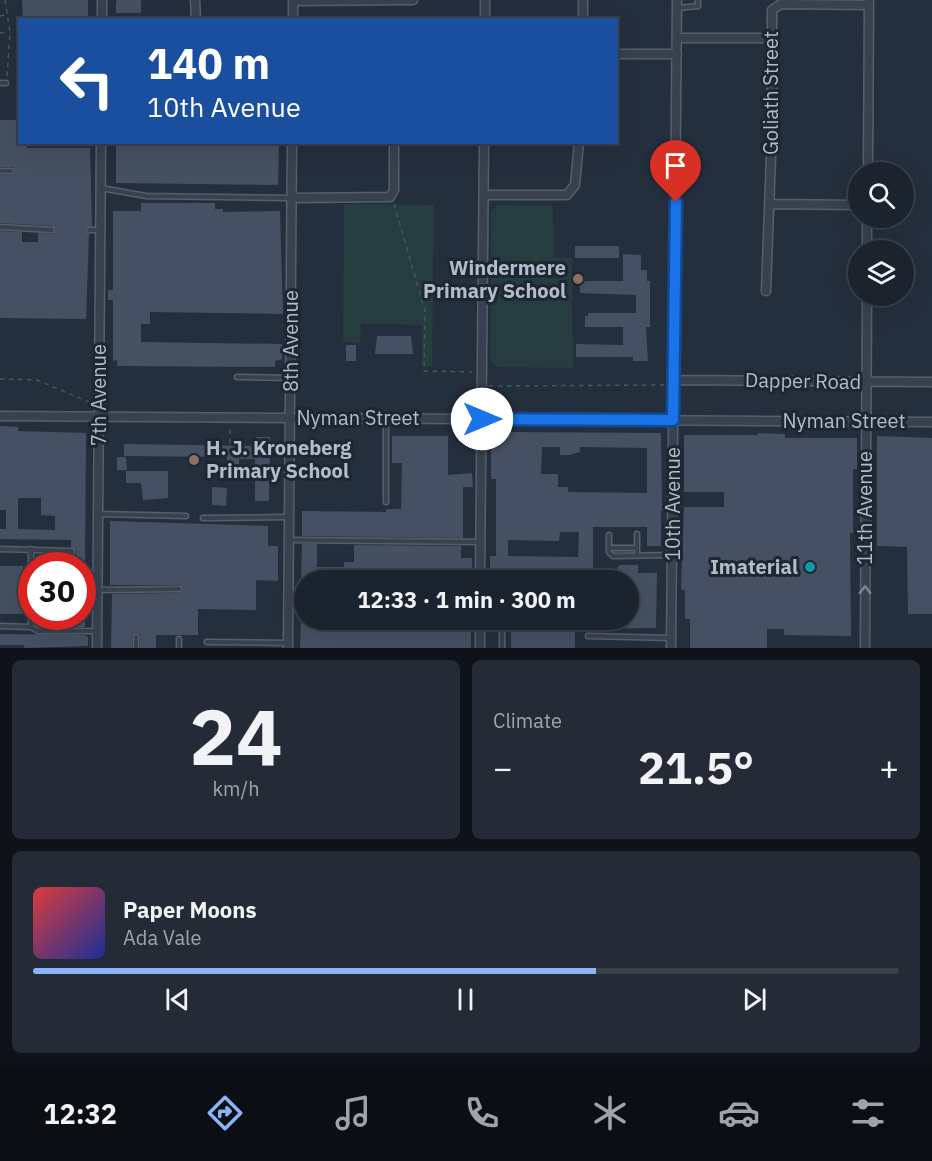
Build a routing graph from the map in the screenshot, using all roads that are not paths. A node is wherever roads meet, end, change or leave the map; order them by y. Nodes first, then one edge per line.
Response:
1 (102, 0) edge
2 (195, 0) edge
3 (293, 0) edge
4 (413, 0) edge
5 (485, 0) edge
6 (583, 0) edge
7 (698, 0) edge
8 (869, 3) edge
9 (677, 4) edge
10 (102, 18) edge
11 (196, 18) edge
12 (293, 18) edge
13 (485, 18) edge
14 (583, 18) edge
15 (677, 38) junction
16 (772, 38) junction
17 (618, 54) edge
18 (677, 54) junction
19 (0, 83) edge
20 (6, 83) road end
21 (101, 144) edge
22 (292, 144) edge
23 (394, 144) edge
24 (484, 144) edge
25 (579, 144) edge
26 (868, 162) edge
27 (0, 171) edge
28 (11, 171) dead end
29 (100, 188) junction
30 (484, 195) junction
31 (292, 198) junction
32 (769, 204) junction
33 (848, 205) edge
34 (0, 227) edge
35 (52, 230) dead end
36 (89, 230) dead end
37 (100, 230) junction
38 (766, 291) dead end
39 (867, 306) edge
40 (237, 377) dead end
41 (291, 378) junction
42 (674, 382) junction
43 (866, 382) junction
44 (932, 382) edge
45 (0, 416) edge
46 (98, 416) junction
47 (290, 418) junction
48 (386, 418) junction
49 (482, 419) junction
50 (673, 420) junction
51 (866, 421) junction
52 (932, 422) edge
53 (386, 502) dead end
54 (98, 514) junction
55 (186, 516) dead end
56 (289, 517) junction
57 (203, 518) dead end
58 (637, 534) dead end
59 (609, 535) dead end
60 (290, 540) junction
61 (481, 542) junction
62 (609, 548) junction
63 (637, 548) junction
64 (0, 549) edge
65 (31, 549) joint
66 (72, 552) edge
67 (638, 555) junction
68 (673, 555) junction
69 (480, 570) edge
70 (179, 589) dead end
71 (97, 590) junction
72 (0, 627) edge
73 (18, 627) edge
74 (36, 630) edge
75 (480, 630) edge
76 (502, 630) edge
77 (97, 631) junction
78 (588, 636) dead end
79 (136, 637) dead end
80 (671, 638) junction
81 (179, 639) dead end
82 (207, 642) dead end
83 (288, 645) edge
84 (97, 648) edge
85 (136, 648) edge
86 (179, 648) edge
87 (480, 648) edge
88 (501, 648) edge
89 (671, 648) edge
90 (865, 648) edge

1 - 10 street
2 - 11 street
3 - 4 street
3 - 12 street
5 - 13 street
6 - 14 street
7 - 9 lane
8 - 16 street, Goliath Street
8 - 26 street
9 - 15 street, 10th Avenue
15 - 16 street
15 - 18 street, 10th Avenue
16 - 32 street, Goliath Street
17 - 18 street
18 - 42 street, 10th Avenue
19 - 20 lane
21 - 29 street, 7th Avenue
22 - 31 street, 8th Avenue
23 - 31 street
24 - 30 street
25 - 30 street
27 - 28 lane
29 - 31 lane
29 - 37 street, 7th Avenue
30 - 49 street
31 - 41 street, 8th Avenue
32 - 33 street
32 - 38 street, Goliath Street
34 - 35 lane
36 - 37 lane
37 - 46 street, 7th Avenue
39 - 43 street, 11th Avenue
40 - 41 lane
41 - 47 street, 8th Avenue
42 - 43 street, Dapper Road
42 - 50 street, 10th Avenue
43 - 44 street, Dapper Road
43 - 51 street, 11th Avenue
45 - 46 street, Nyman Street
46 - 47 street, Nyman Street
46 - 54 street, 7th Avenue
47 - 48 street, Nyman Street
47 - 56 street, 8th Avenue
48 - 49 street, Nyman Street
48 - 53 lane
49 - 50 street, Nyman Street
49 - 61 street
50 - 51 street, Nyman Street
50 - 68 street, 10th Avenue
51 - 52 street, Nyman Street
90 -> 51 street, 11th Avenue
54 - 55 lane
54 - 71 street, 7th Avenue
56 - 57 lane
56 - 60 street, 8th Avenue
58 - 63 lane
59 - 62 lane
60 - 61 lane
60 - 83 street, 8th Avenue
61 - 69 street
62 - 63 lane
62 - 67 lane
63 - 67 lane
64 - 65 lane
65 - 66 lane
67 - 68 lane
68 - 80 street, 10th Avenue
70 - 71 lane
71 - 77 street, 7th Avenue
72 - 73 lane
74 - 77 lane
75 - 87 street
76 - 88 lane
77 - 84 street, 7th Avenue
78 - 80 lane
79 - 85 lane
80 - 89 street, 10th Avenue
81 - 86 lane
82 - 83 lane

